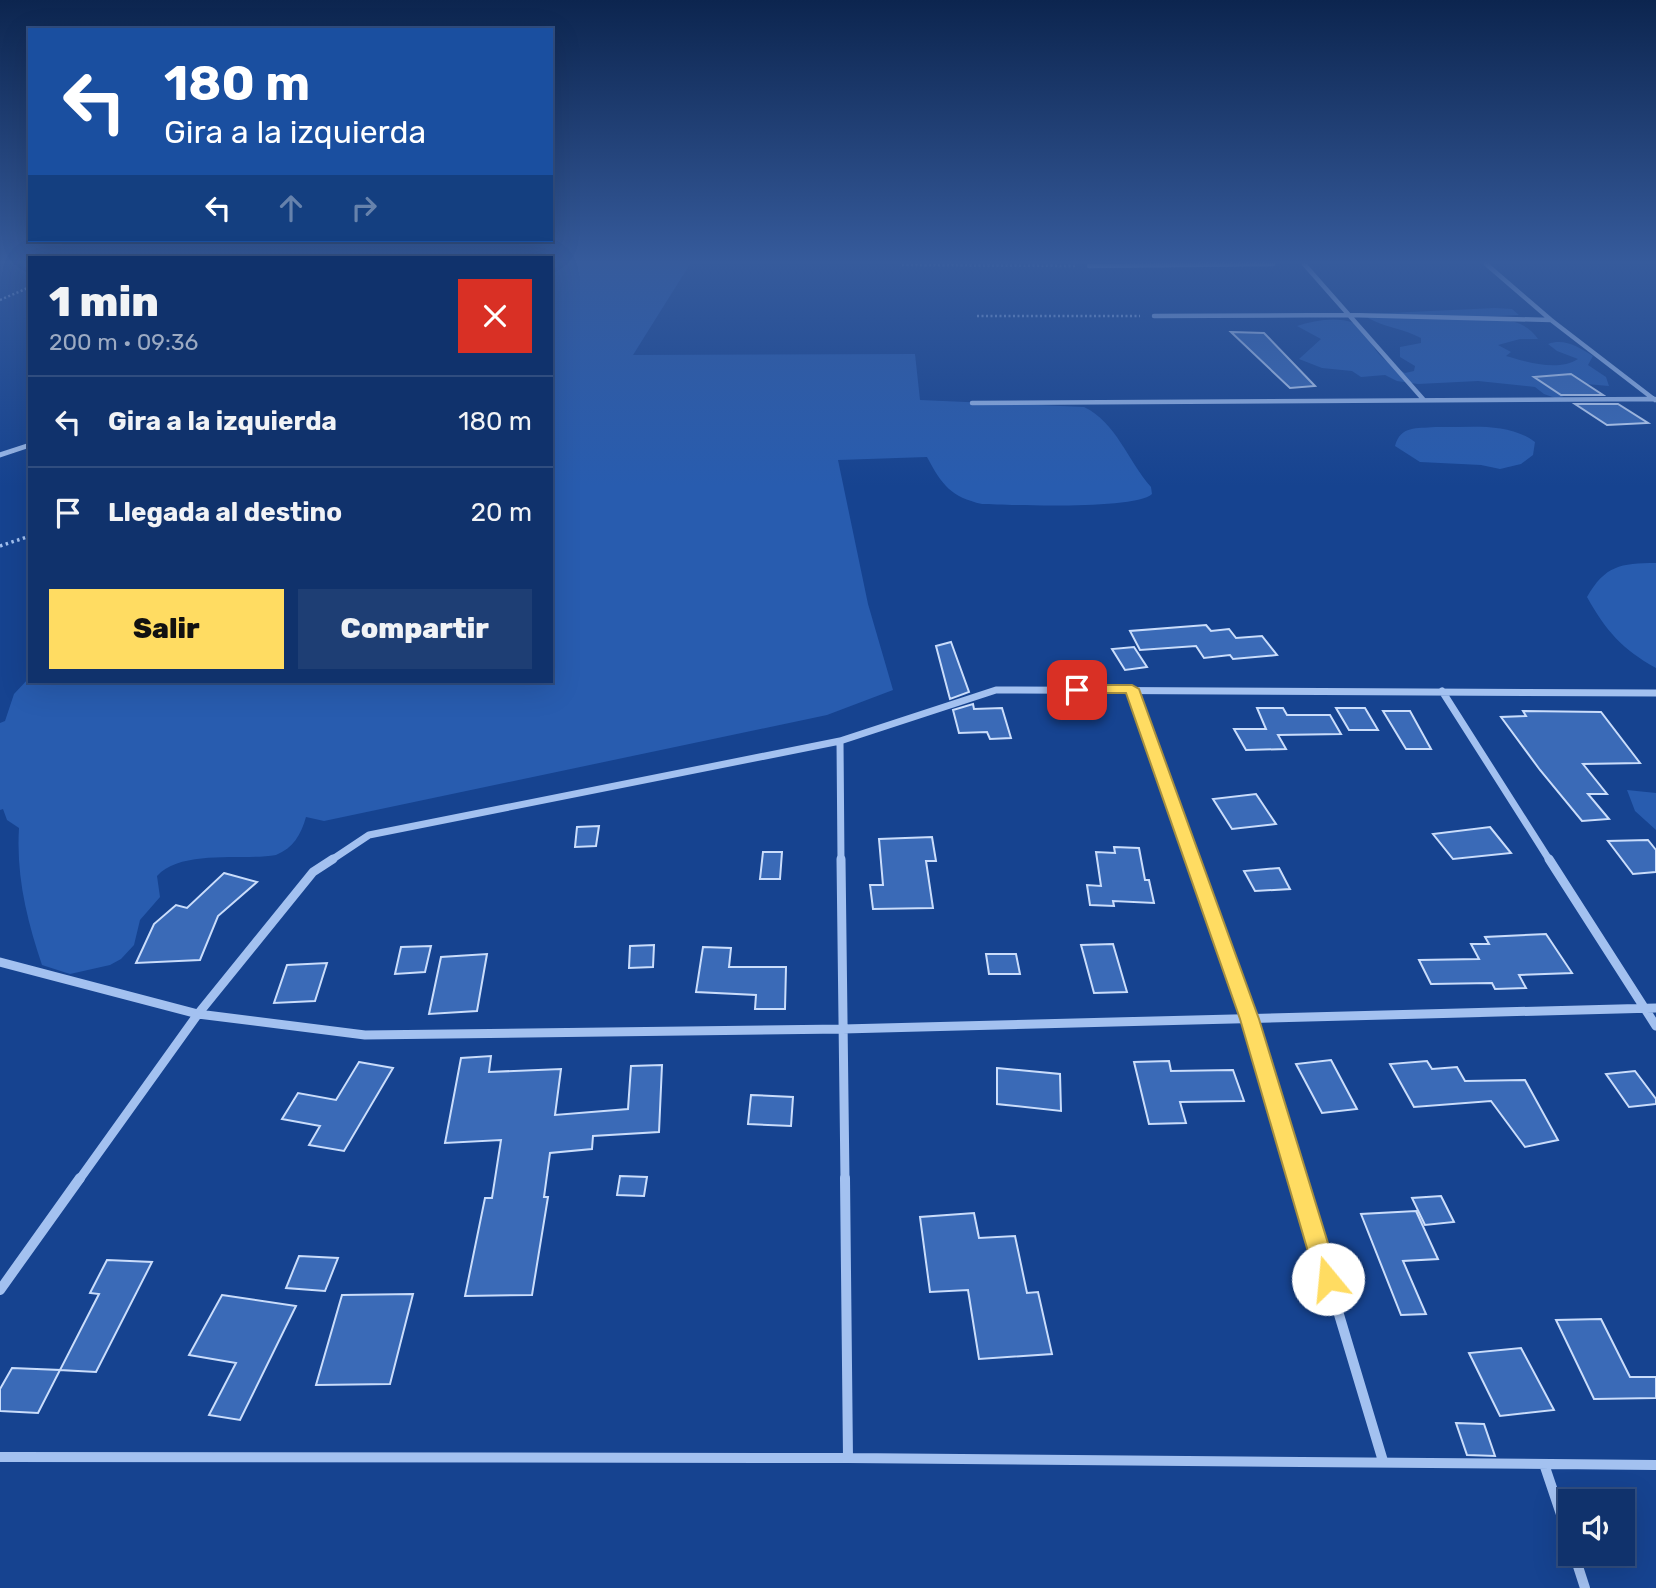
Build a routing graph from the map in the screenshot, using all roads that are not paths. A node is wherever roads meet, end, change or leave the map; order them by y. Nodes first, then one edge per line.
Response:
1 (1369, 338) edge
2 (1574, 338) edge
3 (1423, 399) junction
4 (1655, 400) edge
5 (972, 403) dead end
6 (28, 446) edge
7 (0, 455) edge
8 (1132, 689) junction
9 (1443, 691) junction
10 (1656, 694) edge
11 (840, 741) junction
12 (0, 962) edge
13 (1656, 1008) edge
14 (1645, 1009) junction
15 (198, 1014) junction
16 (1250, 1019) junction
17 (1656, 1026) edge
18 (843, 1029) junction
19 (0, 1290) edge
20 (0, 1457) edge
21 (848, 1458) junction
22 (1383, 1461) junction
23 (1544, 1464) junction
24 (1656, 1465) edge
25 (1558, 1505) edge
26 (1578, 1566) edge
27 (1585, 1588) edge

1 - 3 street
2 - 4 street
3 - 4 street
3 - 5 street
6 - 7 street
8 - 9 street
8 - 11 street
8 - 16 street
9 - 10 street
9 - 14 street
11 - 15 street
11 - 18 street
12 - 15 street
13 - 14 street
14 - 16 street
14 - 17 street
15 - 18 street
15 - 19 street
16 - 18 street
16 - 22 street
18 - 21 street
20 - 21 street
21 - 22 street
22 - 23 street
23 - 24 street
23 - 25 street
26 - 27 street

